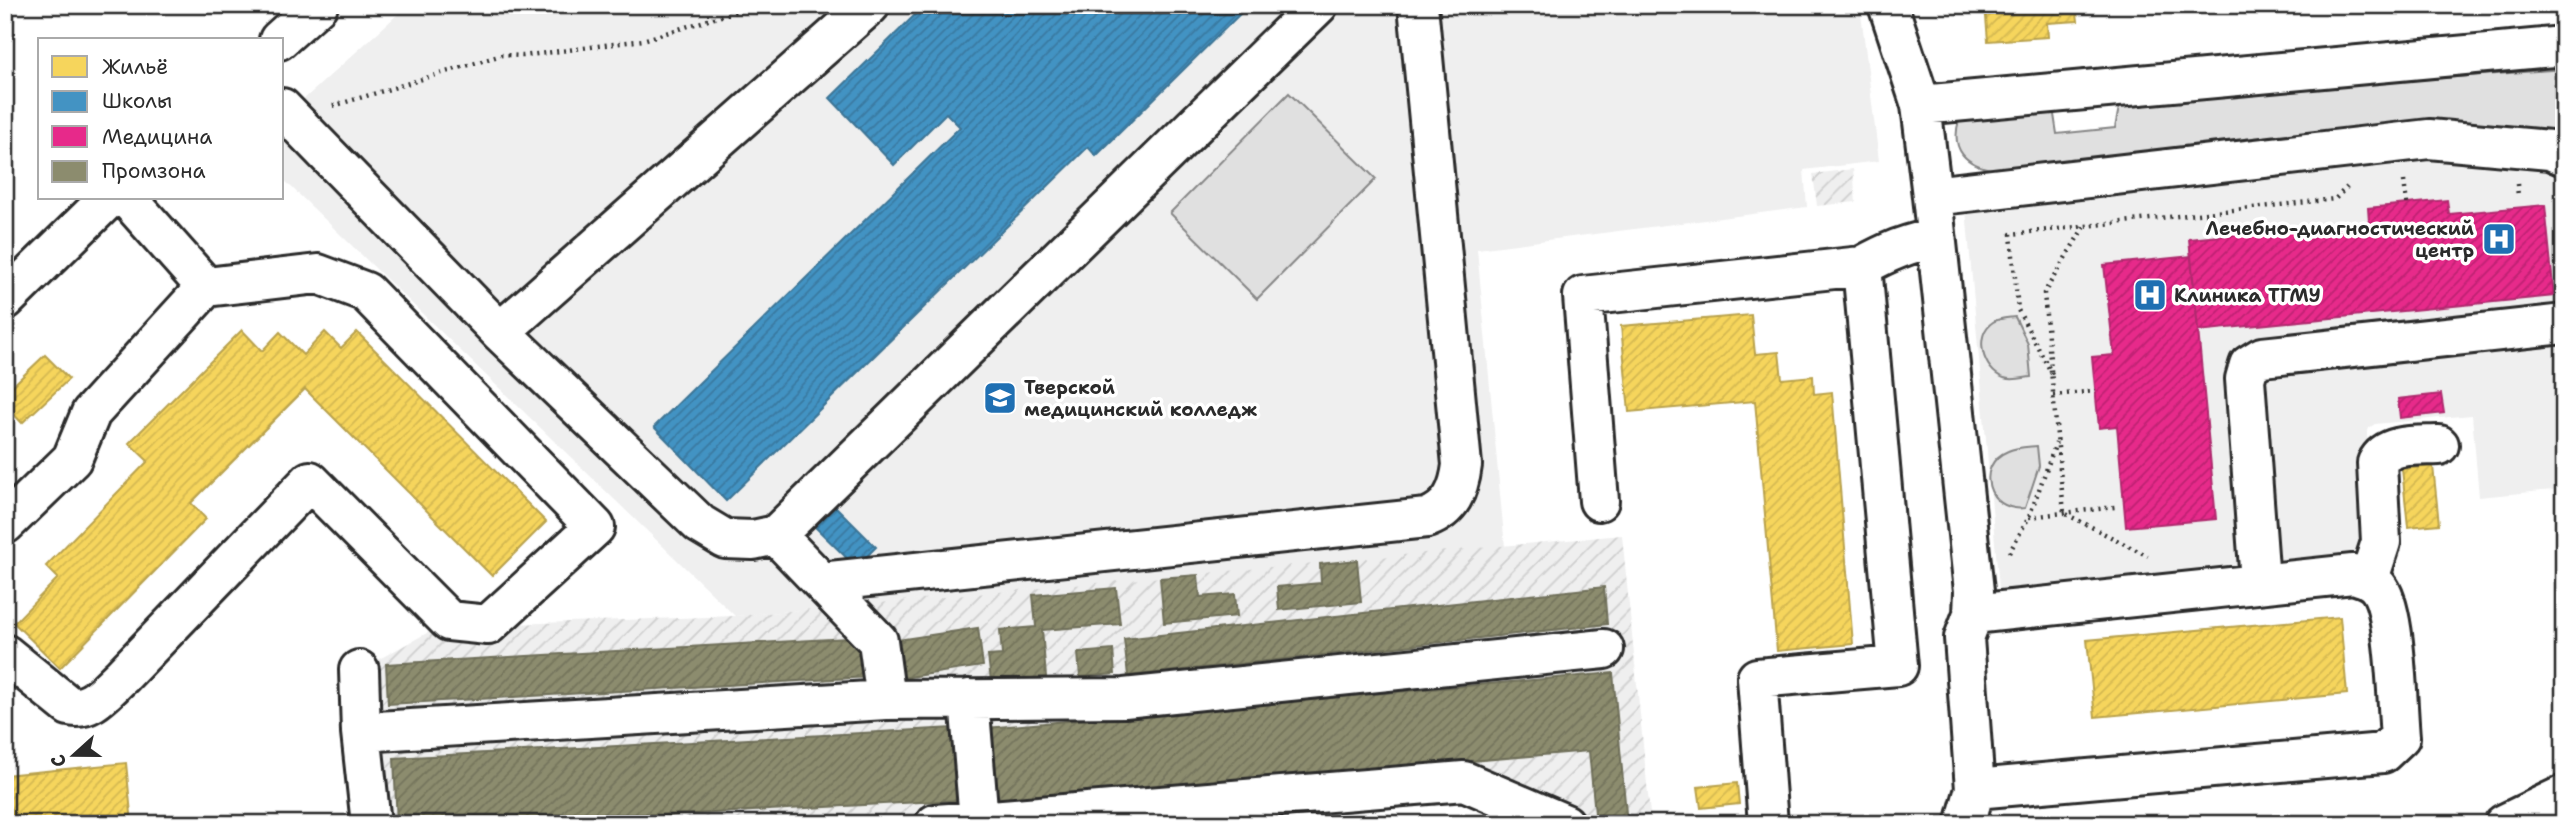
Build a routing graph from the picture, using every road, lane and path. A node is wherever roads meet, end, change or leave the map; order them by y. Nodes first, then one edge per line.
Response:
1 (318, 5) edge
2 (757, 5) edge
3 (870, 5) edge
4 (1318, 5) edge
5 (1418, 5) edge
6 (1888, 5) edge
7 (281, 38) edge
8 (2564, 46) edge
9 (1921, 106) junction
10 (287, 114) edge
11 (2564, 156) edge
12 (2403, 169) dead end
13 (2516, 178) dead end
14 (2354, 180) dead end
15 (1933, 196) junction
16 (2518, 197) dead end
17 (107, 200) edge
18 (129, 200) edge
19 (2407, 204) dead end
20 (2085, 226) junction
21 (1935, 239) junction
22 (1862, 266) junction
23 (206, 287) junction
24 (5, 300) edge
25 (2564, 324) edge
26 (500, 332) junction
27 (2052, 374) junction
28 (2096, 391) dead end
29 (2053, 395) junction
30 (2057, 439) junction
31 (2439, 445) dead end
32 (1599, 501) dead end
33 (2115, 507) dead end
34 (2064, 513) junction
35 (2029, 517) junction
36 (5, 524) edge
37 (776, 535) junction
38 (2149, 556) dead end
39 (2369, 579) junction
40 (821, 582) junction
41 (2260, 582) junction
42 (1980, 613) junction
43 (1604, 649) dead end
44 (5, 654) edge
45 (359, 670) dead end
46 (969, 699) junction
47 (886, 700) junction
48 (361, 732) junction
49 (2564, 795) edge
50 (1970, 806) edge
51 (979, 821) junction
52 (370, 824) edge
53 (935, 824) edge
54 (1565, 824) edge
55 (1768, 824) edge
56 (2504, 824) edge

1 - 7 street
2 - 10 path
3 - 26 street
4 - 37 street
5 - 40 street
6 - 9 street
8 - 9 street
9 - 15 street
10 - 26 street
11 - 15 street
12 - 19 path
13 - 16 path
14 - 20 path
15 - 21 street
17 - 24 street
18 - 23 street
20 - 27 path
20 - 27 path
21 - 22 street
21 - 42 street
22 - 32 street
22 - 55 street
23 - 36 street
23 - 44 street
25 - 41 street
26 - 37 street
27 - 29 path
28 - 29 path
29 - 30 path
30 - 34 path
30 - 35 path
31 - 39 street
33 - 34 path
34 - 35 path
34 - 38 path
35 - 42 path
37 - 40 street
39 - 41 street
39 - 50 street
40 - 47 street
41 - 42 street
42 - 50 street
43 - 46 street
45 - 48 street
46 - 47 street
46 - 51 street
47 - 48 street
48 - 52 street
49 - 56 street
51 - 53 street
51 - 54 street

